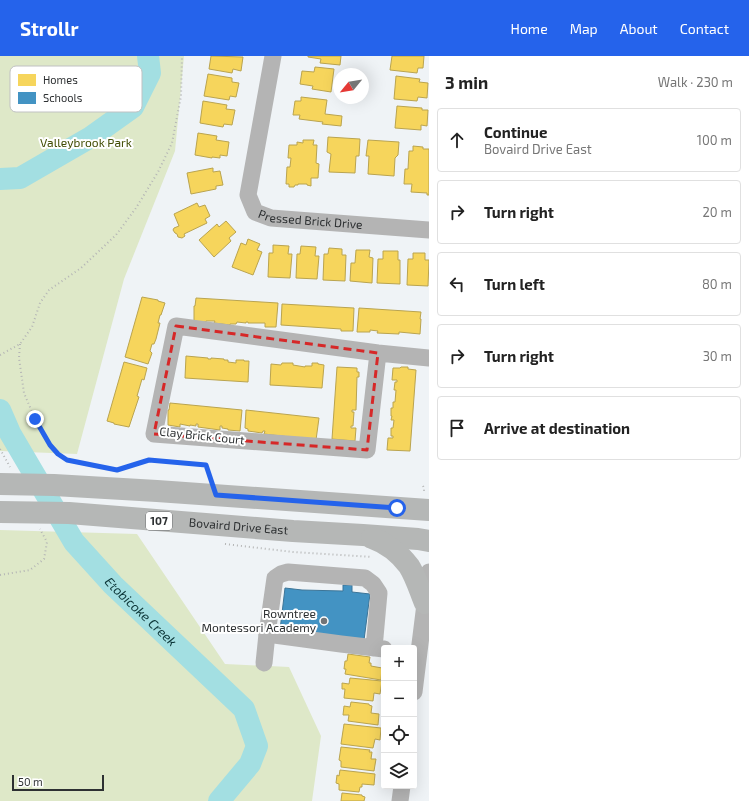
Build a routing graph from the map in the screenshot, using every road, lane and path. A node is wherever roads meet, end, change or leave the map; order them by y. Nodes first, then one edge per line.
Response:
1 (182, 56) edge
2 (273, 56) edge
3 (429, 230) edge
4 (20, 344) junction
5 (378, 353) junction
6 (0, 355) edge
7 (429, 358) edge
8 (5, 485) edge
9 (425, 487) dead end
10 (216, 495) junction
11 (426, 501) edge
12 (8, 512) edge
13 (363, 535) junction
14 (429, 542) edge
15 (225, 544) dead end
16 (373, 557) dead end
17 (429, 572) edge
18 (427, 599) edge
19 (267, 634) junction
20 (379, 648) edge
21 (417, 652) edge
22 (264, 663) dead end
23 (402, 789) edge
24 (400, 801) edge

1 - 4 path
2 - 3 street, Pressed Brick Drive
4 - 6 path
4 - 10 path
5 - 5 street, Clay Brick Court
5 - 7 street, Clay Brick Court
8 - 10 main road
9 - 11 path
10 - 11 main road
12 - 13 main road, Bovaird Drive East / 107
13 - 14 main road, Bovaird Drive East / 107
13 - 18 main road
15 - 16 path
17 - 18 street
18 - 21 street
19 - 20 street
19 - 20 street
19 - 22 street
23 - 24 street

